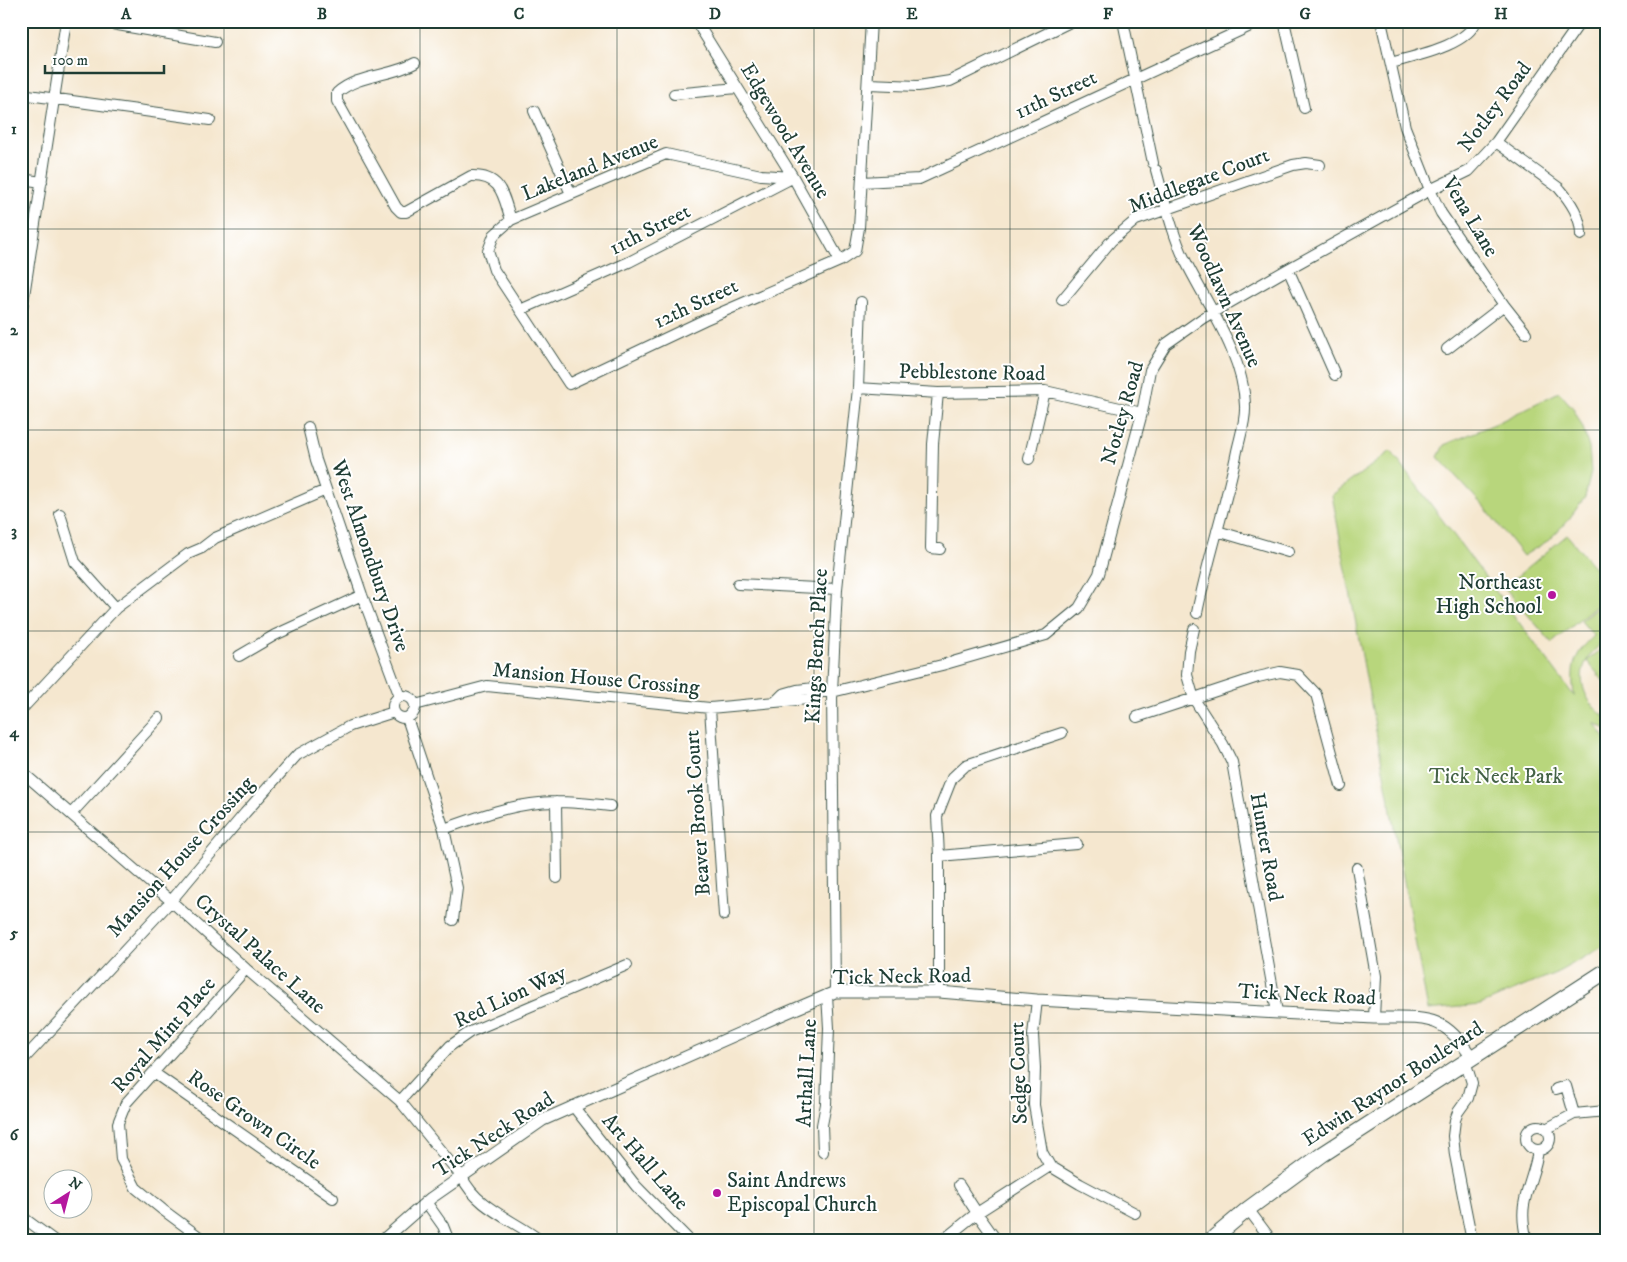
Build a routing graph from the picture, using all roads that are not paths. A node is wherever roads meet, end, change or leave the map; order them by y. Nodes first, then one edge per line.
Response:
1 (66, 21) edge
2 (94, 21) edge
3 (696, 21) edge
4 (871, 21) edge
5 (1072, 21) edge
6 (1124, 21) edge
7 (1261, 21) edge
8 (1284, 21) edge
9 (1381, 21) edge
10 (1476, 21) edge
11 (1581, 21) edge
12 (215, 42) dead end
13 (1391, 63) junction
14 (415, 64) dead end
15 (1134, 80) junction
16 (868, 84) junction
17 (736, 88) junction
18 (21, 94) edge
19 (674, 94) dead end
20 (55, 100) junction
21 (1304, 108) dead end
22 (534, 111) dead end
23 (210, 120) dead end
24 (1496, 142) junction
25 (1320, 165) dead end
26 (793, 177) junction
27 (21, 178) edge
28 (42, 182) junction
29 (862, 182) junction
30 (1430, 190) junction
31 (571, 194) junction
32 (1167, 209) junction
33 (511, 220) junction
34 (1580, 235) dead end
35 (840, 261) junction
36 (25, 263) edge
37 (1288, 269) junction
38 (1062, 300) dead end
39 (861, 302) dead end
40 (1504, 305) junction
41 (520, 310) junction
42 (1214, 312) junction
43 (21, 315) edge
44 (1526, 333) dead end
45 (1447, 349) dead end
46 (1335, 375) dead end
47 (858, 388) junction
48 (1044, 391) junction
49 (938, 393) junction
50 (1142, 413) junction
51 (308, 428) dead end
52 (1030, 460) dead end
53 (326, 490) junction
54 (60, 514) dead end
55 (1217, 531) junction
56 (940, 549) dead end
57 (1288, 552) dead end
58 (738, 584) dead end
59 (837, 589) junction
60 (362, 595) junction
61 (116, 608) junction
62 (1197, 613) dead end
63 (1194, 629) dead end
64 (239, 656) dead end
65 (827, 692) junction
66 (400, 697) junction
67 (1194, 699) junction
68 (415, 704) junction
69 (710, 708) junction
70 (21, 710) edge
71 (394, 712) junction
72 (1137, 717) dead end
73 (159, 718) dead end
74 (407, 718) junction
75 (1062, 733) dead end
76 (21, 771) edge
77 (1341, 786) dead end
78 (556, 802) junction
79 (610, 806) dead end
80 (71, 814) junction
81 (444, 829) junction
82 (1077, 844) dead end
83 (939, 856) junction
84 (1357, 868) dead end
85 (557, 878) dead end
86 (171, 901) junction
87 (724, 915) dead end
88 (454, 920) dead end
89 (627, 965) dead end
90 (246, 969) junction
91 (1606, 971) edge
92 (939, 992) junction
93 (831, 994) junction
94 (1037, 1000) junction
95 (1277, 1012) junction
96 (1374, 1018) junction
97 (1468, 1060) junction
98 (21, 1062) edge
99 (154, 1073) junction
100 (1556, 1089) dead end
101 (400, 1102) junction
102 (573, 1106) junction
103 (1606, 1110) edge
104 (1574, 1114) junction
105 (1546, 1129) junction
106 (1538, 1150) junction
107 (823, 1152) dead end
108 (1050, 1166) junction
109 (462, 1177) junction
110 (959, 1185) dead end
111 (333, 1198) dead end
112 (426, 1202) junction
113 (1248, 1209) junction
114 (1135, 1213) dead end
115 (977, 1214) junction
116 (21, 1216) edge
117 (55, 1241) edge
118 (205, 1241) edge
119 (382, 1241) edge
120 (448, 1241) edge
121 (542, 1241) edge
122 (690, 1241) edge
123 (942, 1241) edge
124 (997, 1241) edge
125 (1210, 1241) edge
126 (1272, 1241) edge
127 (1472, 1241) edge
128 (1526, 1241) edge

1 - 20 street
2 - 12 street
3 - 17 street, Edgewood Avenue
4 - 16 street
5 - 16 street
6 - 15 street, Woodlawn Avenue
7 - 15 street, 11th Street
8 - 21 street
9 - 13 street, Vena Lane
10 - 13 street
11 - 24 street, Notley Road
13 - 30 street, Vena Lane
14 - 33 street
15 - 29 street, 11th Street
15 - 32 street, Woodlawn Avenue
16 - 29 street
17 - 19 street
17 - 26 street, Edgewood Avenue
18 - 20 street
20 - 23 street
20 - 28 street
22 - 31 street
24 - 30 street, Notley Road
24 - 34 street
25 - 32 street, Middlegate Court
26 - 31 street, Lakeland Avenue
26 - 35 street, Edgewood Avenue
26 - 41 street, 11th Street
27 - 28 street
28 - 36 street
29 - 35 street
30 - 37 street, Notley Road
30 - 40 street, Vena Lane
31 - 33 street, Lakeland Avenue
32 - 38 street, Middlegate Court
32 - 42 street, Woodlawn Avenue
33 - 41 street, Lakeland Avenue
35 - 41 street, 12th Street
36 - 43 street
37 - 42 street, Notley Road
37 - 46 street
39 - 47 street, Kings Bench Place
40 - 44 street, Vena Lane
40 - 45 street
42 - 50 street, Notley Road
42 - 55 street, Woodlawn Avenue
47 - 49 street, Pebblestone Road
47 - 59 street, Kings Bench Place
48 - 49 street, Pebblestone Road
48 - 50 street, Pebblestone Road
48 - 52 street
49 - 56 street
50 - 65 street, Notley Road
51 - 53 street, West Almondbury Drive
53 - 60 street, West Almondbury Drive
53 - 61 street
54 - 61 street
55 - 57 street
55 - 62 street, Woodlawn Avenue
58 - 59 street
59 - 65 street, Kings Bench Place
60 - 64 street
60 - 66 street, West Almondbury Drive
61 - 70 street
63 - 67 street
65 - 69 street, Mansion House Crossing
65 - 93 street, Kings Bench Place
66 - 68 street
66 - 71 street
67 - 72 street
67 - 77 street
67 - 95 street, Hunter Road
68 - 69 street, Mansion House Crossing
68 - 74 street
69 - 87 street, Beaver Brook Court
71 - 74 street
71 - 86 street, Mansion House Crossing
73 - 80 street
74 - 81 street
75 - 83 street
76 - 80 street, Crystal Palace Lane
78 - 79 street
78 - 81 street
78 - 85 street
80 - 86 street, Crystal Palace Lane
81 - 88 street
82 - 83 street
83 - 92 street
84 - 96 street
86 - 90 street, Crystal Palace Lane
86 - 98 street, Mansion House Crossing
89 - 101 street, Red Lion Way
90 - 99 street, Royal Mint Place
90 - 101 street, Crystal Palace Lane
91 - 97 main road, Edwin Raynor Boulevard
92 - 93 street, Tick Neck Road
92 - 94 street, Tick Neck Road
93 - 102 street, Tick Neck Road
93 - 107 street, Arthall Lane
94 - 95 street, Tick Neck Road
94 - 108 street, Sedge Court
95 - 96 street, Tick Neck Road
96 - 97 street, Tick Neck Road
97 - 113 main road, Edwin Raynor Boulevard
97 - 127 street
99 - 111 street, Rose Grown Circle
99 - 118 street, Royal Mint Place
100 - 104 street
101 - 109 street, Crystal Palace Lane
102 - 109 street, Tick Neck Road
102 - 122 street, Art Hall Lane
103 - 104 street
104 - 105 street
105 - 106 street
105 - 106 street
106 - 128 street
108 - 114 street
108 - 115 street
109 - 112 street, Tick Neck Road
109 - 121 street, Crystal Palace Lane
110 - 115 street
112 - 119 street, Tick Neck Road
112 - 120 street
113 - 125 main road, Edwin Raynor Boulevard
113 - 126 street
115 - 123 street
115 - 124 street
116 - 117 street

